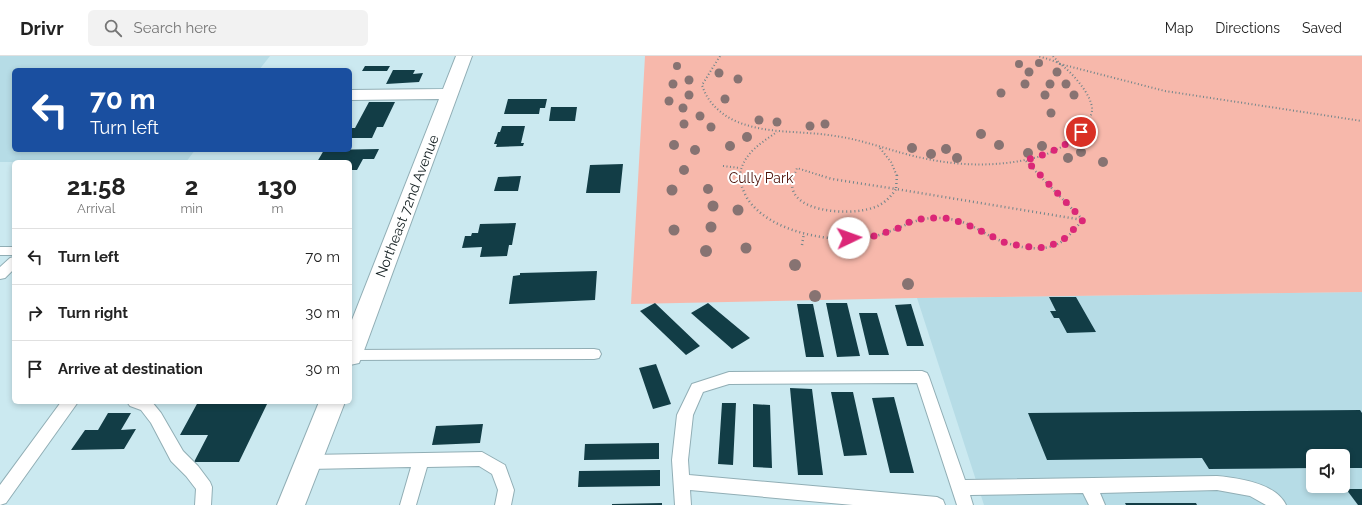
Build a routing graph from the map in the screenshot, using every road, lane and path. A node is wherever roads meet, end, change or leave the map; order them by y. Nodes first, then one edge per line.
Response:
1 (464, 56) edge
2 (720, 56) edge
3 (1037, 56) edge
4 (1053, 56) edge
5 (1060, 64) junction
6 (450, 94) junction
7 (352, 95) edge
8 (1362, 121) edge
9 (777, 132) junction
10 (880, 147) junction
11 (1026, 160) junction
12 (723, 166) dead end
13 (740, 168) junction
14 (896, 189) junction
15 (1083, 220) junction
16 (804, 234) junction
17 (802, 245) dead end
18 (0, 250) edge
19 (12, 251) edge
20 (12, 263) edge
21 (0, 274) edge
22 (355, 331) edge
23 (352, 346) edge
24 (594, 354) dead end
25 (352, 356) edge
26 (69, 404) edge
27 (142, 404) edge
28 (331, 404) edge
29 (420, 460) junction
30 (308, 462) junction
31 (682, 482) junction
32 (1088, 485) junction
33 (959, 488) junction
34 (0, 498) edge
35 (203, 505) edge
36 (291, 505) edge
37 (408, 505) edge
38 (503, 505) edge
39 (684, 505) edge
40 (937, 505) edge
41 (965, 505) edge
42 (1097, 505) edge
43 (1278, 505) edge

1 - 6 street, Northeast 72nd Avenue
2 - 9 path
3 - 5 path
4 - 5 path
5 - 8 path
5 - 11 path
6 - 7 street
6 - 22 street, Northeast 72nd Avenue
9 - 10 path
9 - 13 path
10 - 11 path
10 - 14 path
11 - 15 path
12 - 13 path
13 - 16 path
14 - 14 path
14 - 15 path
15 - 16 path
16 - 17 path
18 - 19 lane
20 - 21 lane
22 - 23 street, Northeast 72nd Avenue
24 - 25 lane
26 - 34 lane
27 - 35 lane
28 - 30 street
29 - 30 lane
29 - 37 lane
29 - 38 lane
30 - 36 street
31 - 33 lane
31 - 39 lane
31 - 40 lane
32 - 33 lane
32 - 42 lane
32 - 43 lane
33 - 41 lane

